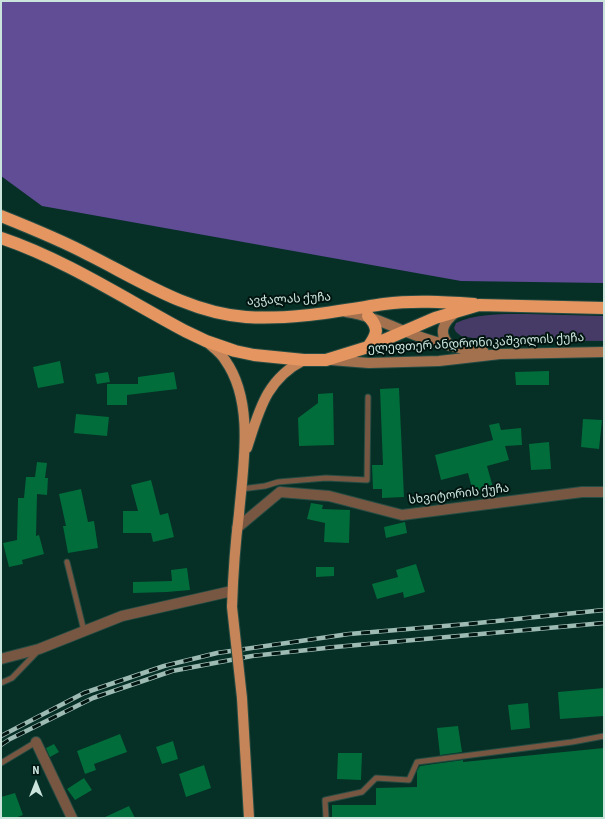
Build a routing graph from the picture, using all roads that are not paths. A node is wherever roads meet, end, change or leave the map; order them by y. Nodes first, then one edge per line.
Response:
1 (1, 216) edge
2 (1, 238) edge
3 (480, 305) junction
4 (604, 308) edge
5 (341, 311) junction
6 (455, 313) junction
7 (368, 316) junction
8 (405, 331) junction
9 (206, 341) junction
10 (451, 346) junction
11 (368, 348) junction
12 (604, 352) edge
13 (500, 354) junction
14 (304, 360) junction
15 (326, 360) junction
16 (368, 397) dead end
17 (245, 456) junction
18 (241, 489) junction
19 (604, 492) edge
20 (237, 528) junction
21 (67, 562) dead end
22 (232, 591) junction
23 (84, 631) junction
24 (40, 649) junction
25 (1, 659) edge
26 (1, 683) edge
27 (604, 736) edge
28 (36, 742) joint
29 (1, 763) edge
30 (72, 818) edge
31 (249, 818) edge
32 (326, 818) edge

1 - 5 highway, ავჭალას ქუჩა
2 - 9 highway
3 - 4 highway, ავჭალას ქუჩა
3 - 5 highway, ავჭალას ქუჩა
3 - 6 highway
5 - 7 main road
6 - 8 highway
6 - 10 main road
7 - 8 main road
7 - 11 highway
8 - 10 main road
8 - 11 highway
9 - 14 highway
9 - 17 main road
10 - 13 main road
11 - 15 highway
12 - 13 main road, ელეფთერ ანდრონიკაშვილის ქუჩა
13 - 15 main road, ელეფთერ ანდრონიკაშვილის ქუჩა
14 - 15 highway
14 - 17 main road
16 - 18 lane
17 - 18 main road
18 - 20 main road
19 - 20 street, სხვიტორის ქუჩა
20 - 22 main road
21 - 23 lane
22 - 23 street
22 - 31 main road, bridge
23 - 24 street
24 - 25 street
24 - 26 lane
27 - 32 lane
28 - 29 lane
28 - 30 street

